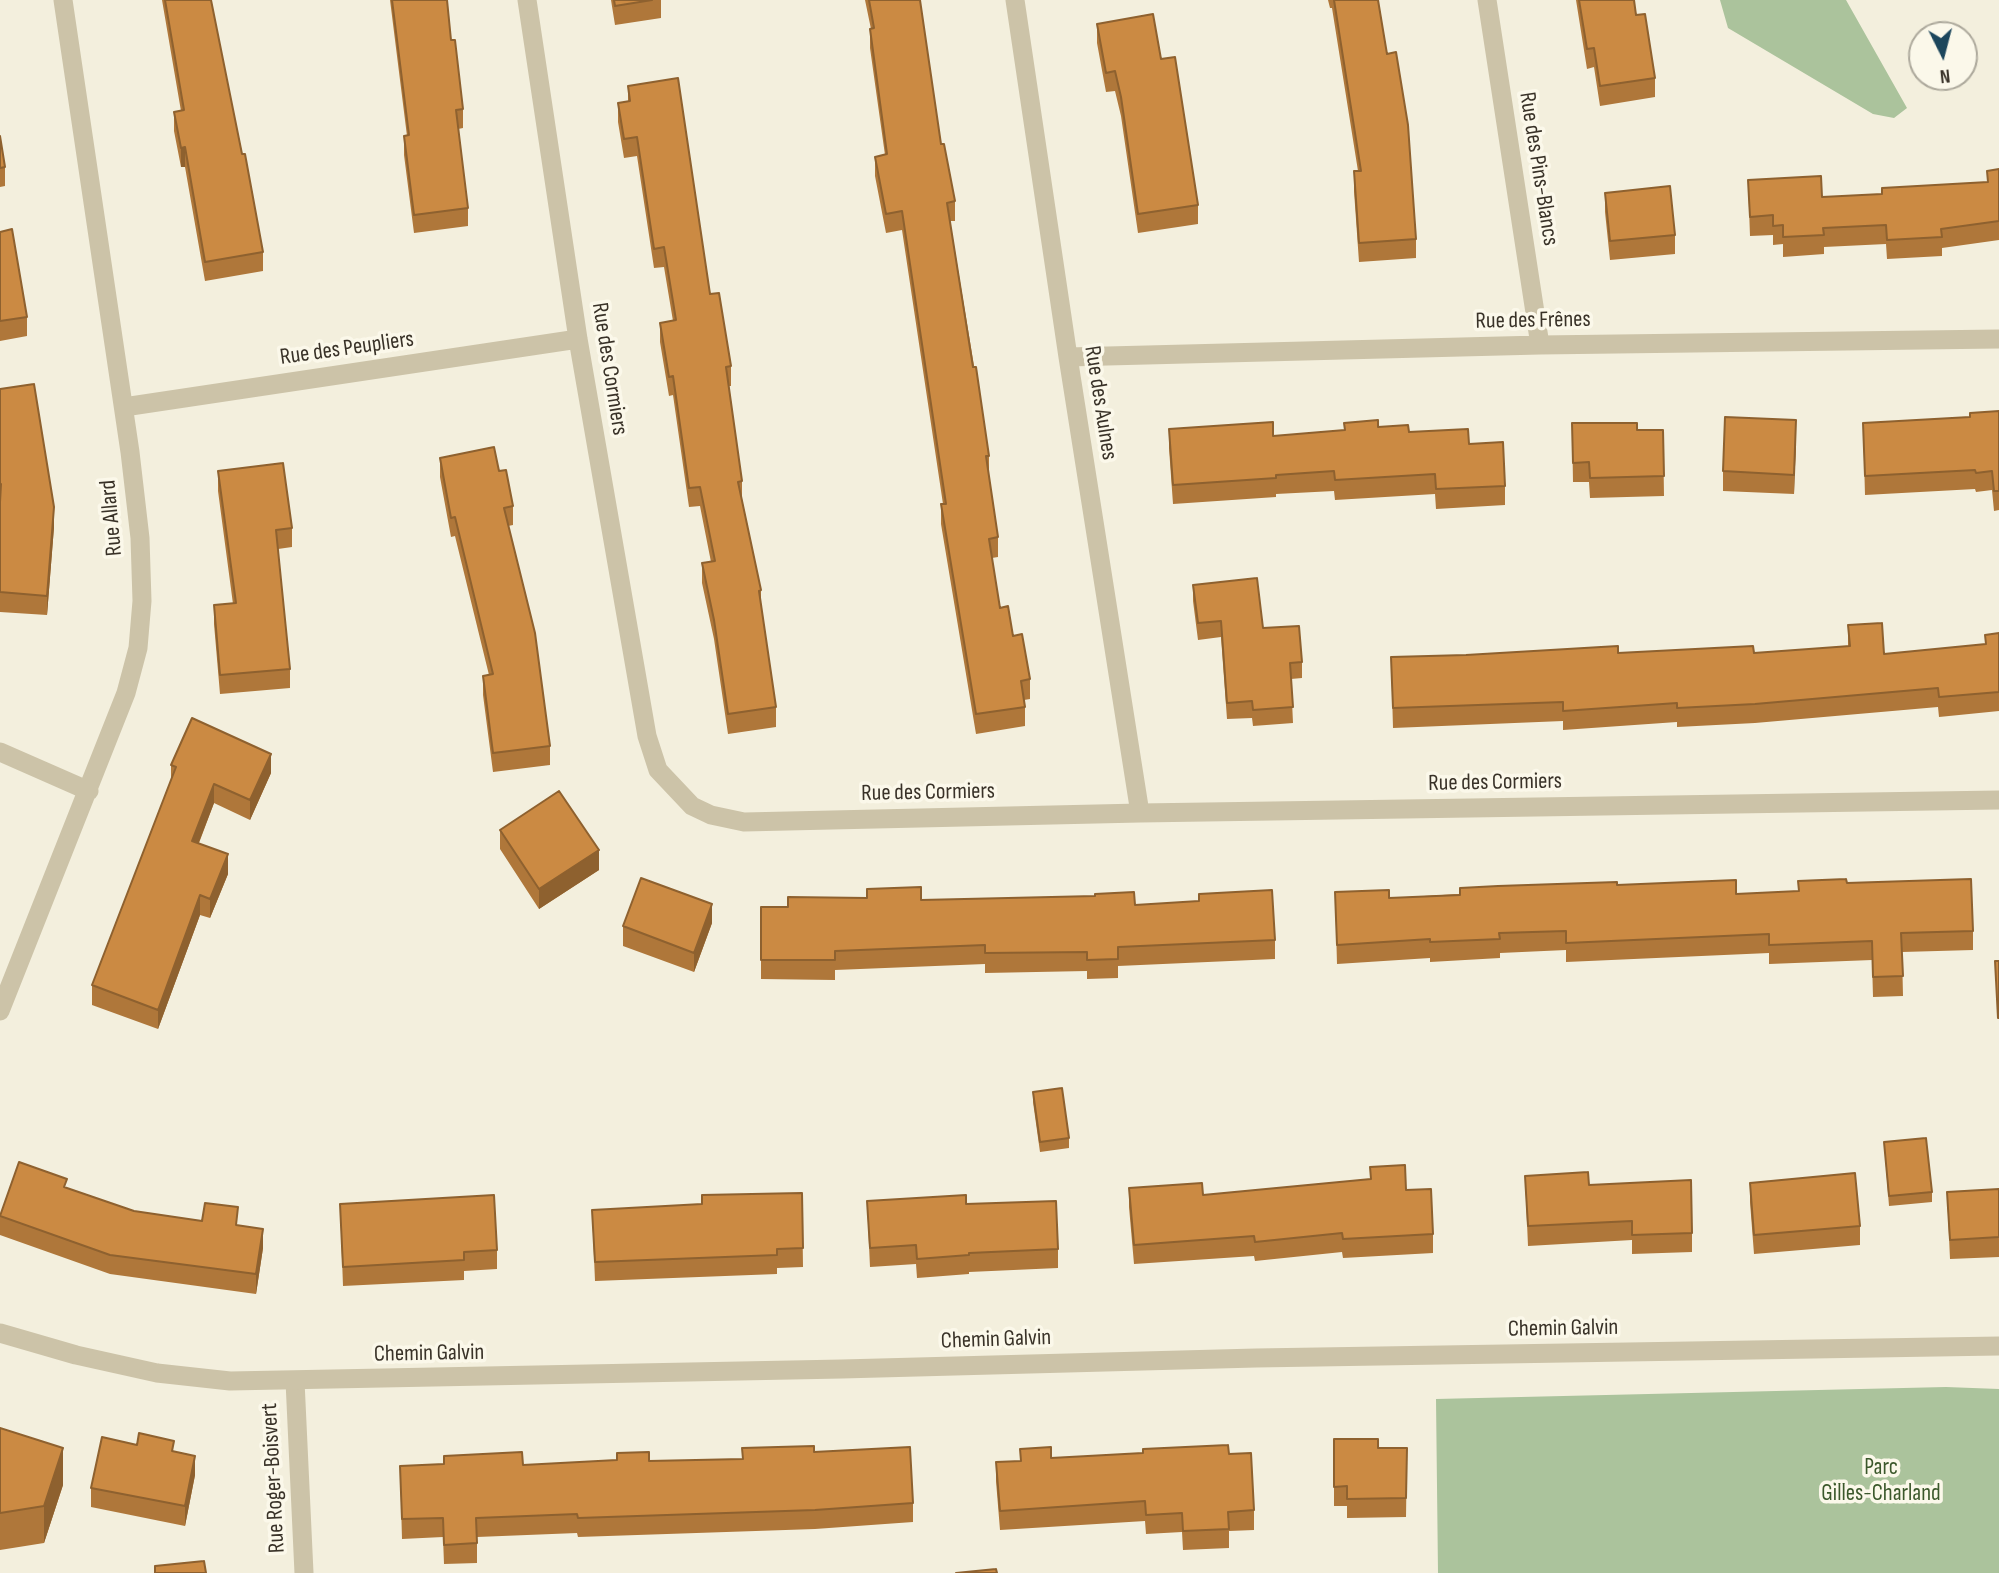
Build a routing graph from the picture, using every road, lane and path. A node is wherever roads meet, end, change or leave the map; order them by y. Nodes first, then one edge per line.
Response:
1 (63, 0) edge
2 (527, 0) edge
3 (1014, 0) edge
4 (1487, 0) edge
5 (578, 339) junction
6 (1999, 339) edge
7 (1540, 345) junction
8 (1068, 357) junction
9 (124, 407) junction
10 (0, 752) edge
11 (89, 791) junction
12 (1999, 800) edge
13 (1140, 813) junction
14 (0, 1011) edge
15 (0, 1333) edge
16 (1999, 1346) edge
17 (295, 1381) junction
18 (304, 1573) edge

1 - 9 street, Rue Allard
2 - 5 street, Rue des Cormiers
3 - 8 street, Rue des Aulnes
4 - 7 street, Rue des Pins-Blancs
5 - 9 street, Rue des Peupliers
5 - 13 street, Rue des Cormiers
6 - 7 street, Rue des Frênes
7 - 8 street, Rue des Frênes
8 - 13 street, Rue des Aulnes
9 - 11 street, Rue Allard
10 - 11 street
11 - 14 street, Rue Allard
12 - 13 street, Rue des Cormiers
15 - 17 street, Chemin Galvin
16 - 17 street, Chemin Galvin
17 - 18 street, Rue Roger-Boisvert

